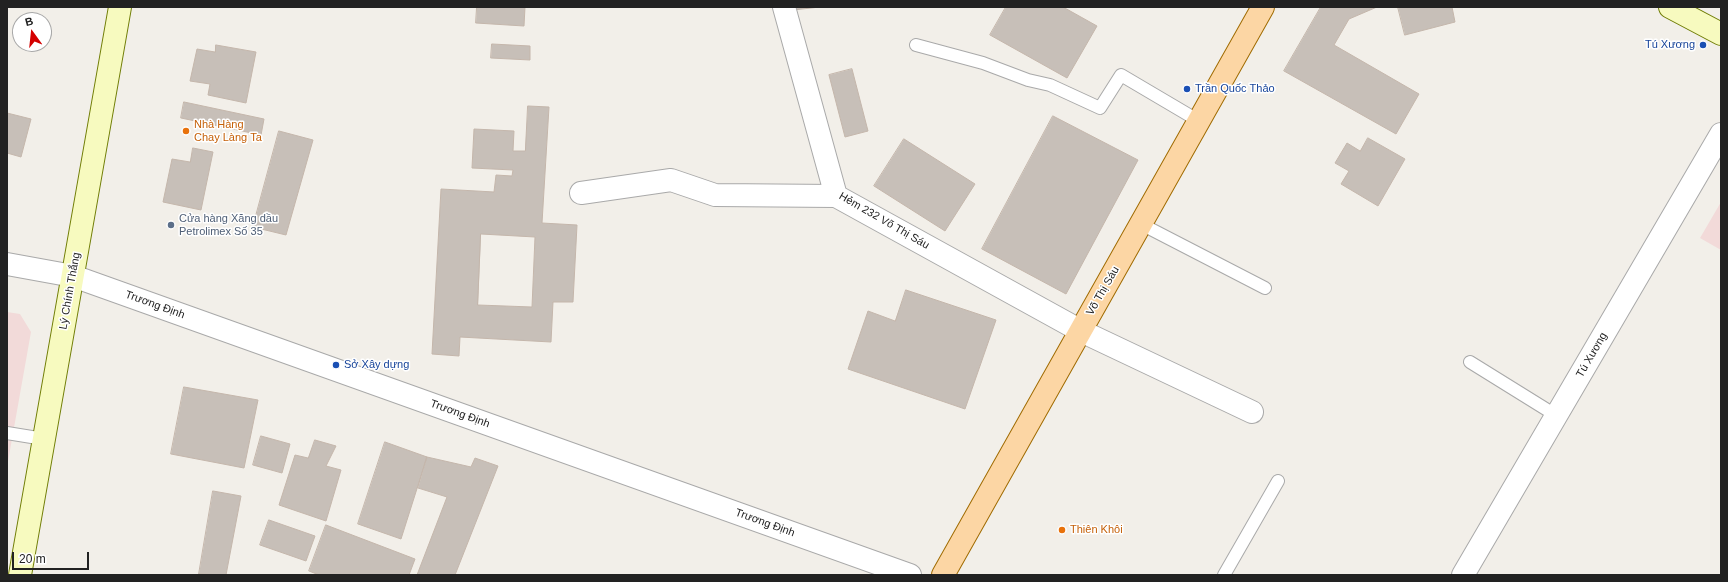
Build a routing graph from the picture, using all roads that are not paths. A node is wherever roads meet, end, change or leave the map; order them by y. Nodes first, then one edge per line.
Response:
1 (120, 7) edge
2 (784, 7) edge
3 (1263, 7) edge
4 (1670, 7) edge
5 (1721, 34) edge
6 (916, 45) dead end
7 (1199, 120) junction
8 (1721, 134) edge
9 (581, 193) dead end
10 (836, 196) junction
11 (1141, 224) junction
12 (7, 264) edge
13 (73, 276) junction
14 (1265, 288) dead end
15 (1081, 331) junction
16 (1470, 362) dead end
17 (1252, 412) dead end
18 (1557, 416) junction
19 (7, 433) edge
20 (44, 439) junction
21 (1278, 481) dead end
22 (20, 575) edge
23 (910, 575) edge
24 (943, 575) edge
25 (1224, 575) edge
26 (1463, 575) edge

1 - 13 main road, Lý Chính Thắng
2 - 10 street, Hẻm 232 Võ Thị Sáu
3 - 7 main road, Võ Thị Sáu
4 - 5 main road
6 - 7 lane
7 - 11 main road, Võ Thị Sáu
8 - 18 street, Tú Xương
9 - 10 street
10 - 15 street, Hẻm 232 Võ Thị Sáu
11 - 14 lane
11 - 15 main road, Võ Thị Sáu
12 - 13 street, Trương Định
13 - 20 main road, Lý Chính Thắng
13 - 23 street, Trương Định
15 - 17 street, Hẻm 232 Võ Thị Sáu
15 - 24 main road, Võ Thị Sáu
16 - 18 lane
18 - 26 street, Tú Xương
19 - 20 lane
20 - 22 main road, Lý Chính Thắng
21 - 25 lane

